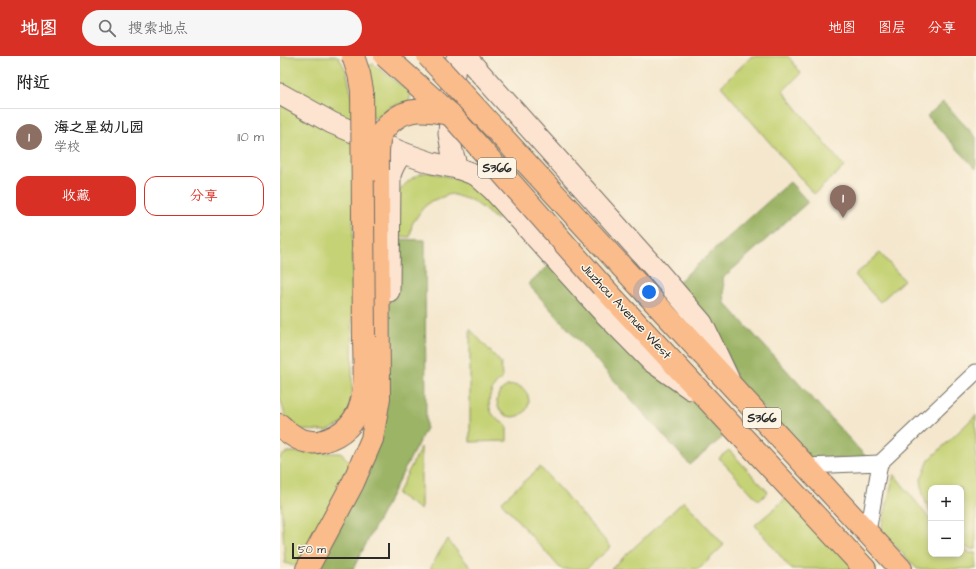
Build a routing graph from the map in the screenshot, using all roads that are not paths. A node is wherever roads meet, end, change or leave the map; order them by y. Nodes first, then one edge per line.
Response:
1 (353, 56) edge
2 (385, 56) edge
3 (428, 56) edge
4 (459, 56) edge
5 (465, 56) edge
6 (280, 94) edge
7 (450, 114) junction
8 (403, 153) junction
9 (432, 163) junction
10 (457, 168) junction
11 (391, 191) junction
12 (976, 372) edge
13 (731, 384) junction
14 (710, 401) junction
15 (280, 425) edge
16 (372, 439) junction
17 (880, 463) junction
18 (807, 466) junction
19 (868, 532) junction
20 (307, 569) edge
21 (865, 569) edge
22 (901, 569) edge

1 - 15 main road, bridge
2 - 7 main road, Jiuzhou Avenue West / S366, bridge
3 - 13 main road, Jiuzhou Avenue West / S366, bridge
4 - 10 main road
5 - 13 main road
6 - 8 main road
7 - 14 main road, Jiuzhou Avenue West / S366, bridge
7 - 16 main road, bridge
8 - 9 main road
8 - 11 main road
9 - 10 main road
9 - 11 main road
10 - 14 main road
11 - 16 main road
12 - 17 street
13 - 18 main road, Jiuzhou Avenue West / S366
14 - 21 main road, Jiuzhou Avenue West / S366
16 - 20 main road
17 - 18 street
17 - 19 street
18 - 19 main road, Jiuzhou Avenue West / S366
19 - 22 main road, Jiuzhou Avenue West / S366

